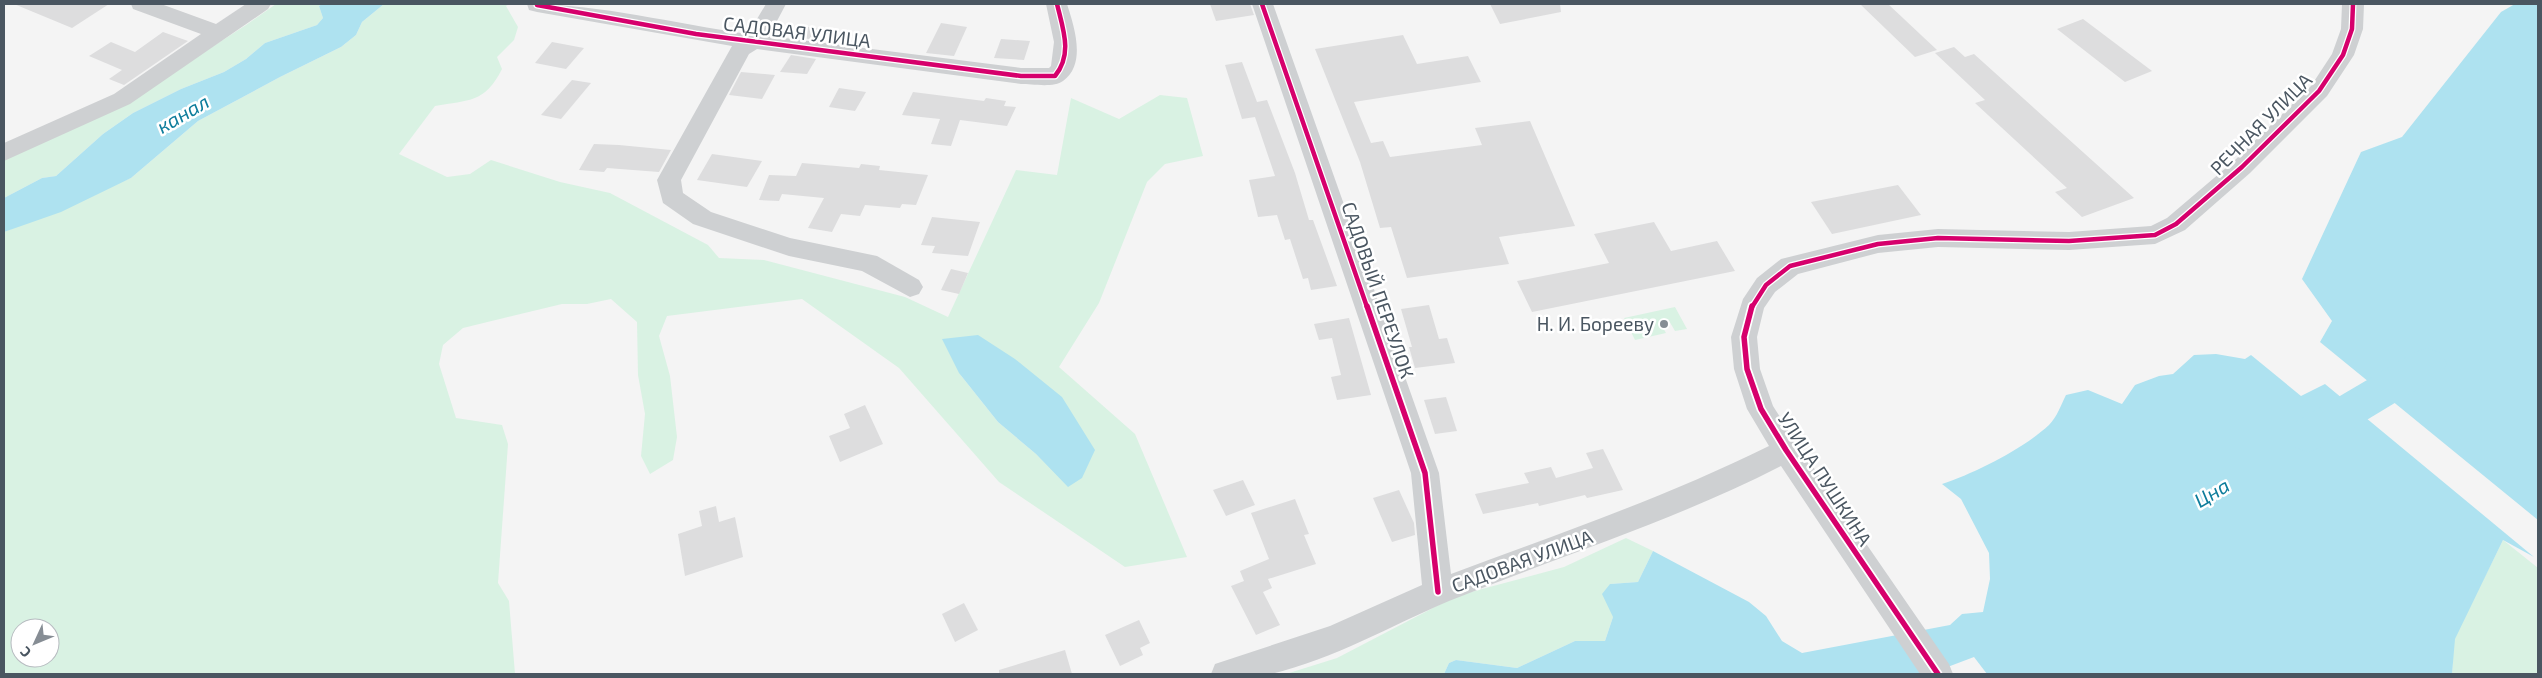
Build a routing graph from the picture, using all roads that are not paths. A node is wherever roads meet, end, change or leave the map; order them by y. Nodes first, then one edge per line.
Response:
1 (141, 4) edge
2 (260, 4) edge
3 (776, 4) edge
4 (1057, 4) edge
5 (1262, 4) edge
6 (2353, 4) edge
7 (537, 5) dead end
8 (218, 33) junction
9 (755, 41) junction
10 (1055, 76) joint
11 (4, 153) edge
12 (2176, 224) joint
13 (910, 287) dead end
14 (1786, 450) junction
15 (1438, 592) junction
16 (1226, 674) edge
17 (1938, 674) edge

1 - 8 street
2 - 8 street
3 - 9 street, САДОВАЯ УЛИЦА
4 - 10 street
5 - 15 street, САДОВЫЙ ПЕРЕУЛОК
6 - 12 street, РЕЧНАЯ УЛИЦА
7 - 9 street, САДОВАЯ УЛИЦА
8 - 11 street
9 - 10 street, САДОВАЯ УЛИЦА
9 - 13 street, САДОВАЯ УЛИЦА
12 - 14 street, УЛИЦА ПУШКИНА
14 - 15 street, САДОВАЯ УЛИЦА
14 - 17 street, УЛИЦА ПУШКИНА
15 - 16 street, САДОВАЯ УЛИЦА

